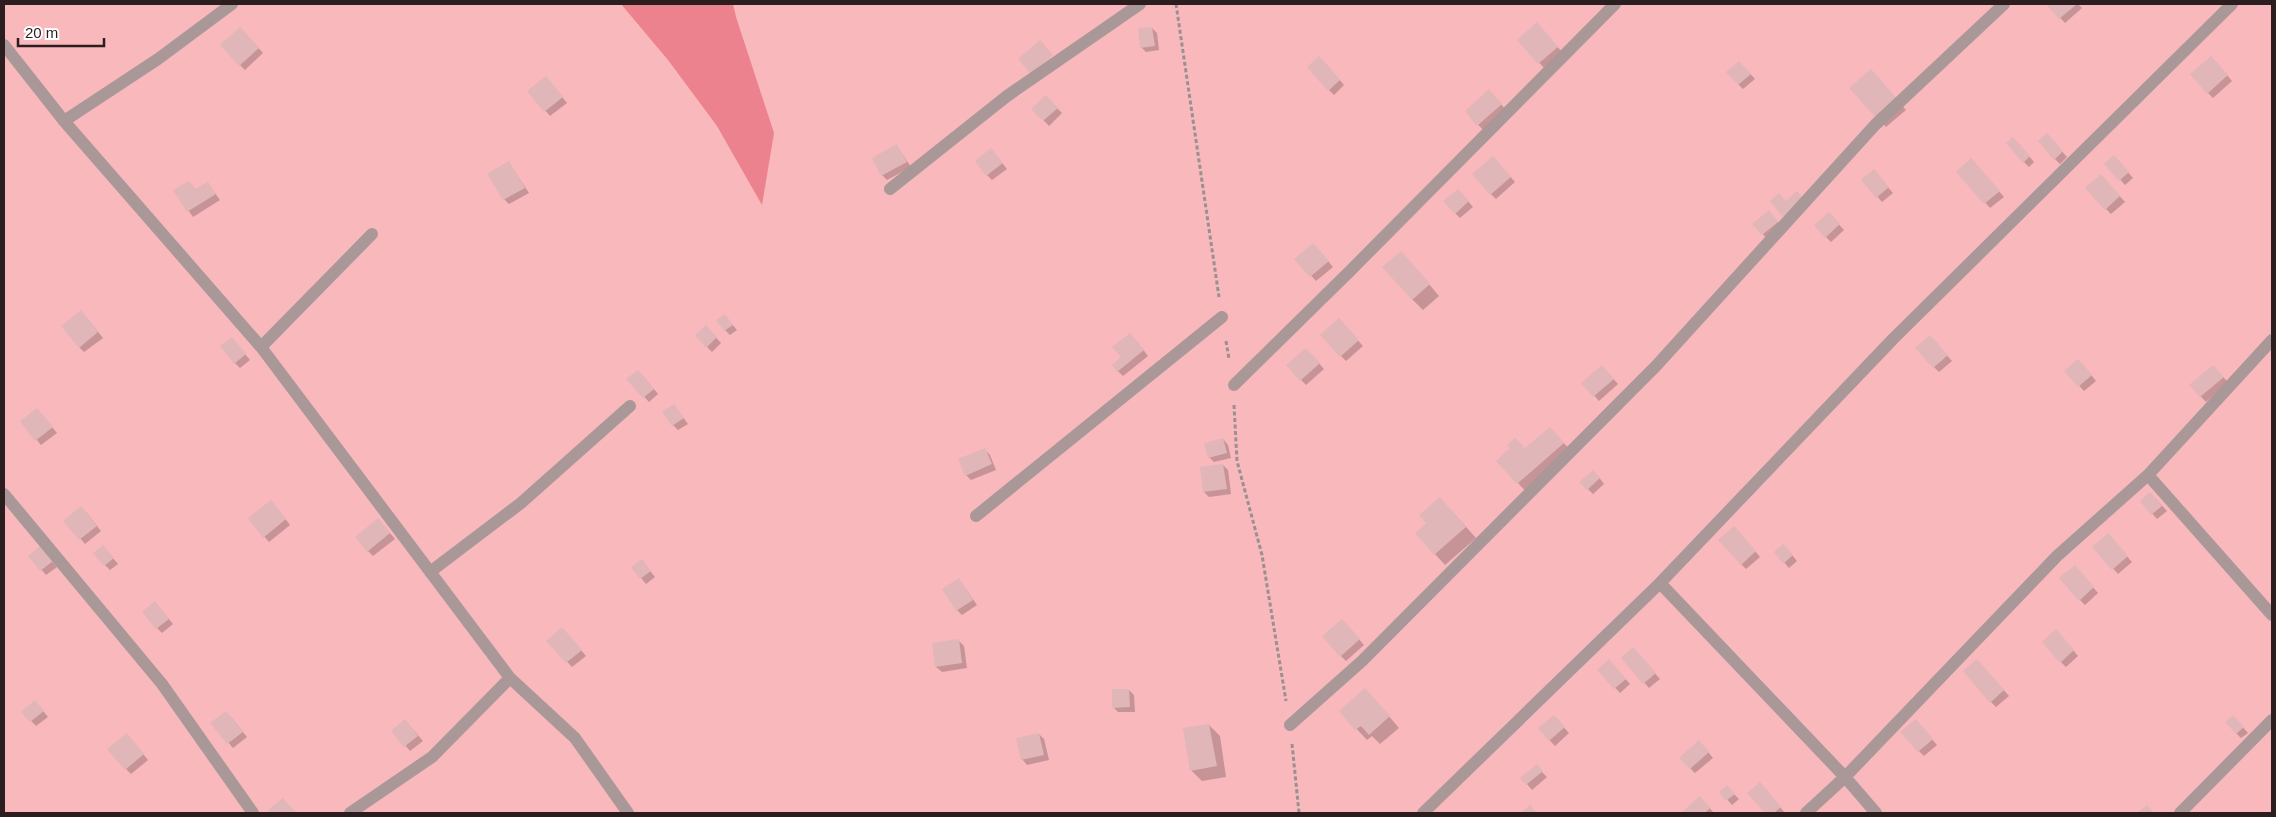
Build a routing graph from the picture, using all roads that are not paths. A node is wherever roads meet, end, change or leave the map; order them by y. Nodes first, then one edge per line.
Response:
1 (232, 4) edge
2 (1140, 4) edge
3 (1615, 4) edge
4 (2004, 4) edge
5 (2232, 4) edge
6 (4, 45) edge
7 (64, 121) junction
8 (890, 189) dead end
9 (372, 234) dead end
10 (1222, 317) road end
11 (2272, 340) edge
12 (261, 347) junction
13 (1234, 385) road end
14 (630, 406) dead end
15 (2148, 474) junction
16 (4, 494) edge
17 (976, 516) dead end
18 (430, 572) junction
19 (1660, 583) junction
20 (2272, 615) edge
21 (510, 678) junction
22 (2272, 720) edge
23 (1290, 725) road end
24 (1846, 777) junction
25 (253, 813) edge
26 (350, 813) edge
27 (628, 813) edge
28 (1423, 813) edge
29 (1806, 813) edge
30 (1876, 813) edge
31 (2180, 813) edge

1 - 7 lane
2 - 8 lane
3 - 13 lane
4 - 23 lane
5 - 19 lane
6 - 7 lane
7 - 12 lane
9 - 12 lane
10 - 17 lane
11 - 15 lane
12 - 18 lane
14 - 18 lane
15 - 20 lane
15 - 24 lane
16 - 25 lane
18 - 21 lane
19 - 24 lane
19 - 28 lane
21 - 26 lane
21 - 27 lane
22 - 31 lane
24 - 29 lane
24 - 30 lane

